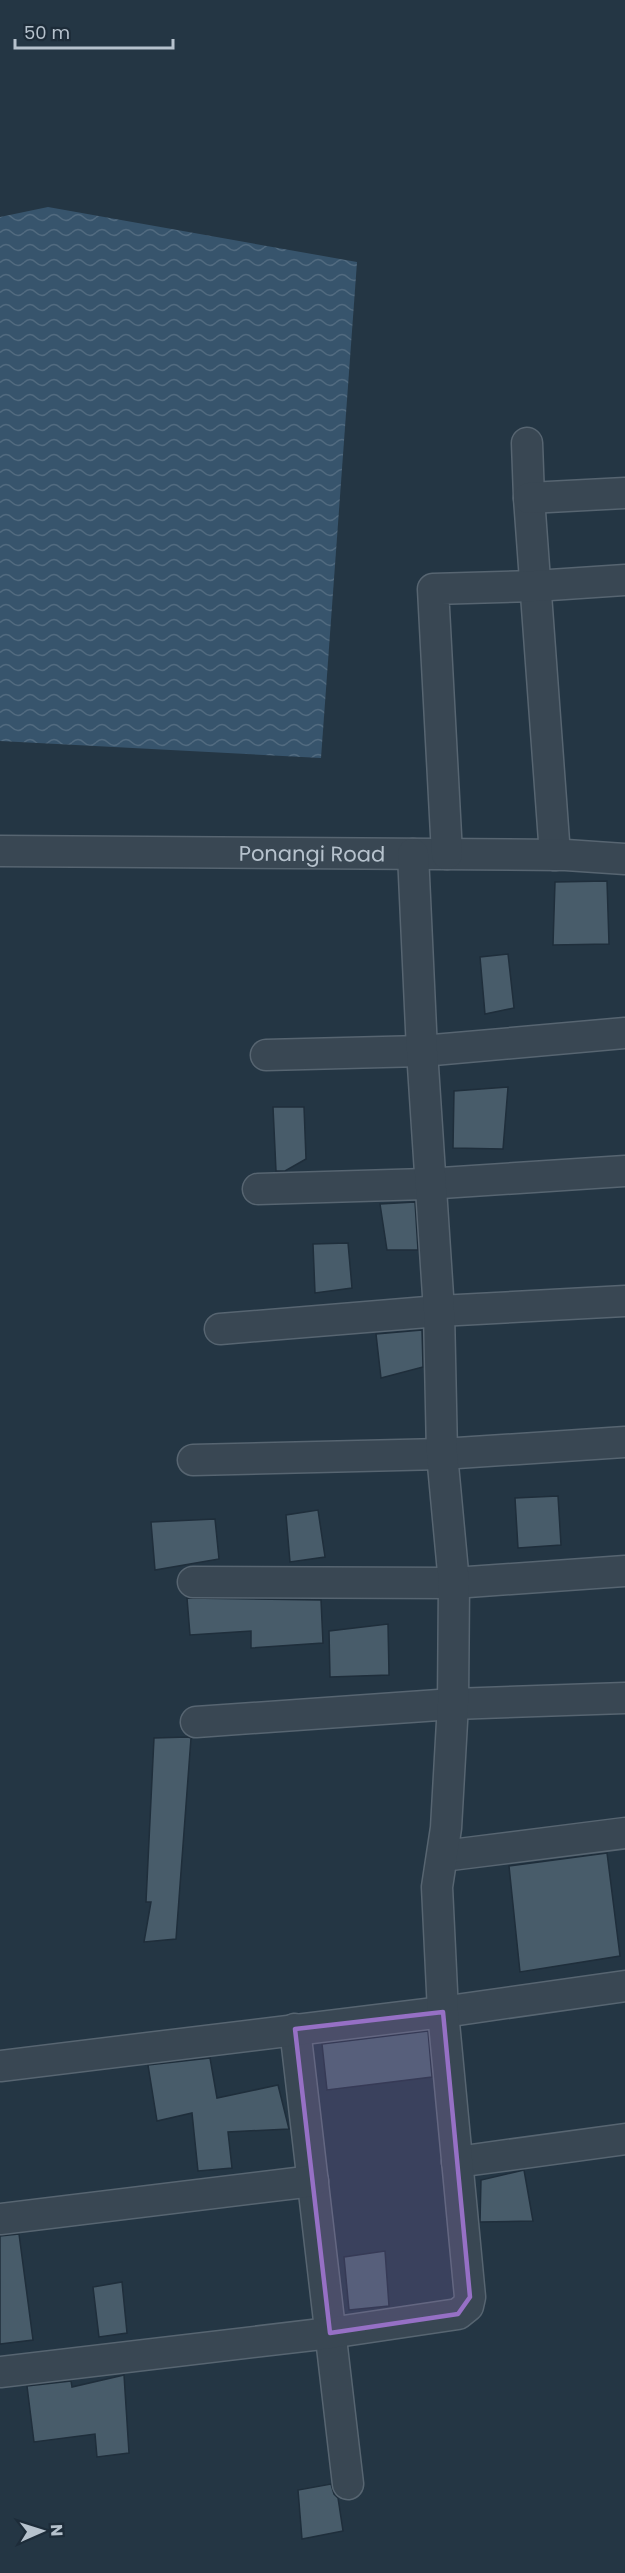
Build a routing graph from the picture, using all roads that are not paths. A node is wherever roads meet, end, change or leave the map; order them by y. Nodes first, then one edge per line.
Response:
1 (527, 443) dead end
2 (625, 493) edge
3 (529, 498) junction
4 (625, 580) edge
5 (535, 586) junction
6 (0, 851) edge
7 (412, 854) junction
8 (447, 854) junction
9 (555, 855) junction
10 (625, 859) edge
11 (625, 1033) edge
12 (422, 1051) junction
13 (266, 1055) dead end
14 (625, 1171) edge
15 (430, 1184) junction
16 (258, 1189) dead end
17 (625, 1301) edge
18 (439, 1311) junction
19 (220, 1329) dead end
20 (625, 1442) edge
21 (442, 1454) junction
22 (193, 1460) dead end
23 (625, 1571) edge
24 (193, 1582) dead end
25 (454, 1583) junction
26 (625, 1698) edge
27 (453, 1704) junction
28 (196, 1722) dead end
29 (625, 1833) edge
30 (443, 1856) junction
31 (625, 1986) edge
32 (443, 2012) junction
33 (295, 2029) junction
34 (0, 2066) edge
35 (625, 2139) edge
36 (457, 2162) junction
37 (313, 2181) junction
38 (0, 2219) edge
39 (330, 2333) junction
40 (0, 2372) edge
41 (348, 2484) dead end

1 - 3 street
2 - 3 street
3 - 5 street
4 - 5 street
5 - 8 street
5 - 9 street
6 - 7 street, Ponangi Road
7 - 8 street, Ponangi Road
7 - 12 street
8 - 9 street, Ponangi Road
9 - 10 street, Ponangi Road
11 - 12 street
12 - 13 street
12 - 15 street
14 - 15 street
15 - 16 street
15 - 18 street
17 - 18 street
18 - 19 street
18 - 21 street
20 - 21 street
21 - 22 street
21 - 25 street
23 - 25 street
24 - 25 street
25 - 27 street
26 - 27 street
27 - 28 street
27 - 30 street
29 - 30 street
30 - 32 street
31 - 32 street
32 - 33 street
32 - 36 street
33 - 34 street
33 - 37 street
35 - 36 street
36 - 39 street
37 - 38 street
37 - 39 street
39 - 40 street
39 - 41 street

